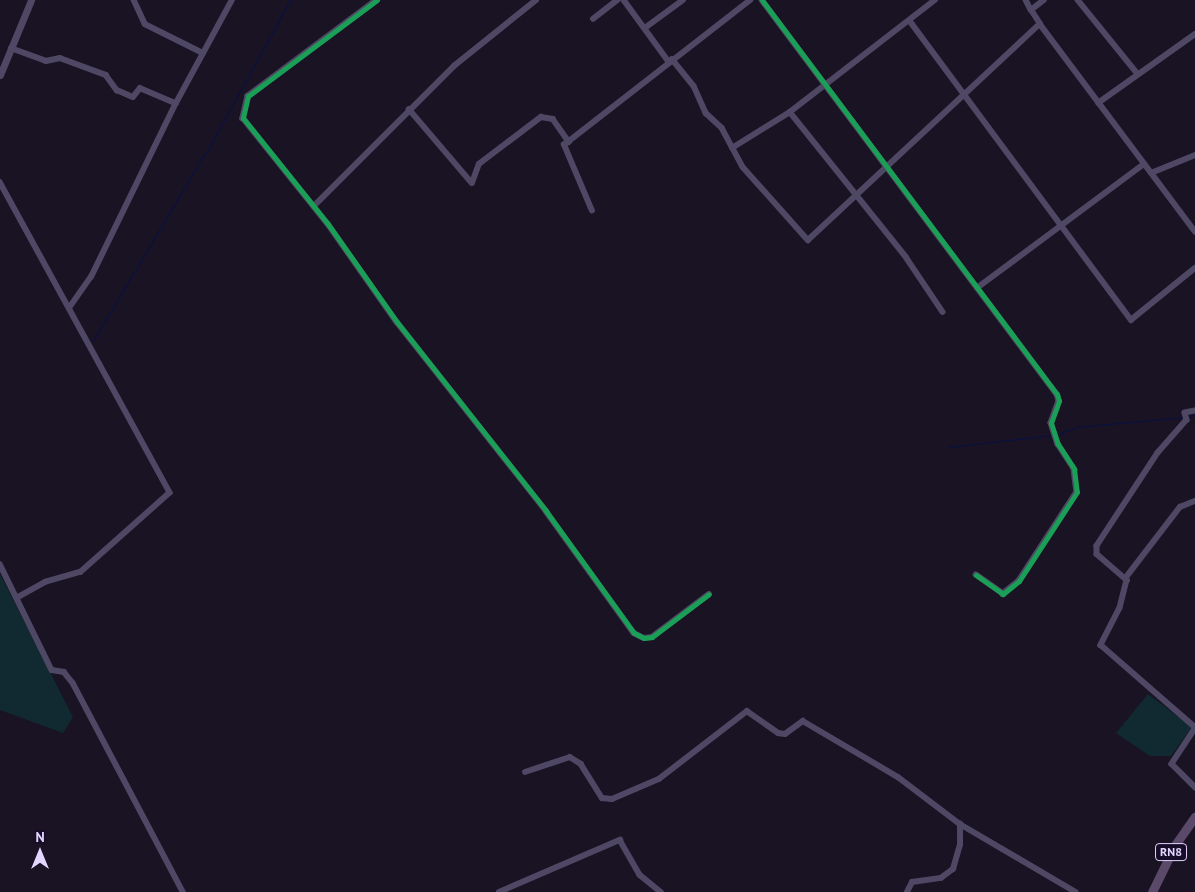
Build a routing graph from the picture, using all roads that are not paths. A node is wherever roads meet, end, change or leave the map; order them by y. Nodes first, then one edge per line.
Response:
1 (31, 0) edge
2 (134, 0) edge
3 (232, 0) edge
4 (377, 0) edge
5 (536, 0) edge
6 (617, 0) edge
7 (624, 0) edge
8 (683, 0) edge
9 (750, 0) edge
10 (762, 0) edge
11 (935, 0) edge
12 (1026, 0) edge
13 (1044, 0) edge
14 (1078, 0) edge
15 (1031, 10) junction
16 (593, 19) dead end
17 (910, 21) junction
18 (1040, 24) junction
19 (645, 28) junction
20 (1195, 34) edge
21 (10, 48) junction
22 (203, 54) junction
23 (670, 61) junction
24 (1138, 74) junction
25 (0, 75) edge
26 (826, 85) junction
27 (962, 94) junction
28 (176, 103) junction
29 (1098, 103) junction
30 (409, 109) junction
31 (790, 112) junction
32 (569, 142) junction
33 (732, 148) junction
34 (1195, 155) edge
35 (1144, 164) junction
36 (886, 166) junction
37 (1151, 173) junction
38 (0, 182) edge
39 (856, 194) junction
40 (314, 206) junction
41 (592, 211) dead end
42 (1061, 226) junction
43 (1195, 231) edge
44 (1195, 268) edge
45 (977, 288) junction
46 (69, 308) junction
47 (943, 312) dead end
48 (1195, 411) edge
49 (1195, 501) edge
50 (0, 564) edge
51 (976, 575) dead end
52 (1127, 576) junction
53 (709, 594) dead end
54 (17, 598) junction
55 (1195, 728) edge
56 (525, 772) dead end
57 (1195, 787) edge
58 (1195, 816) edge
59 (960, 824) junction
60 (183, 892) edge
61 (499, 892) edge
62 (661, 892) edge
63 (907, 892) edge
64 (1076, 892) edge
65 (1152, 892) edge

1 - 21 street
2 - 22 street
3 - 22 street
4 - 40 street
5 - 30 street
6 - 16 street
7 - 19 street
8 - 19 street
9 - 23 street
10 - 26 street
11 - 17 street
12 - 15 street
13 - 15 street
14 - 24 street
15 - 18 street
17 - 26 street
17 - 27 street
18 - 27 street
18 - 29 street
19 - 23 street
20 - 24 street
21 - 25 street
21 - 28 street
22 - 28 street
23 - 32 street
23 - 33 street
24 - 29 street
26 - 31 street
26 - 36 street
27 - 36 street
27 - 42 street
28 - 46 street
29 - 35 street
30 - 32 street
30 - 40 street
31 - 33 street
31 - 39 street
32 - 41 street
33 - 39 street
34 - 37 street
35 - 37 street
35 - 42 street
36 - 39 street
36 - 45 street
37 - 43 street
38 - 46 street
39 - 47 street
40 - 53 street
42 - 44 street
42 - 45 street
45 - 51 street
46 - 54 street
48 - 52 street
49 - 52 street
50 - 54 street
52 - 55 street
54 - 60 street
55 - 57 street
56 - 59 street
58 - 65 main road, RN8
59 - 63 street
59 - 64 street
61 - 62 street

